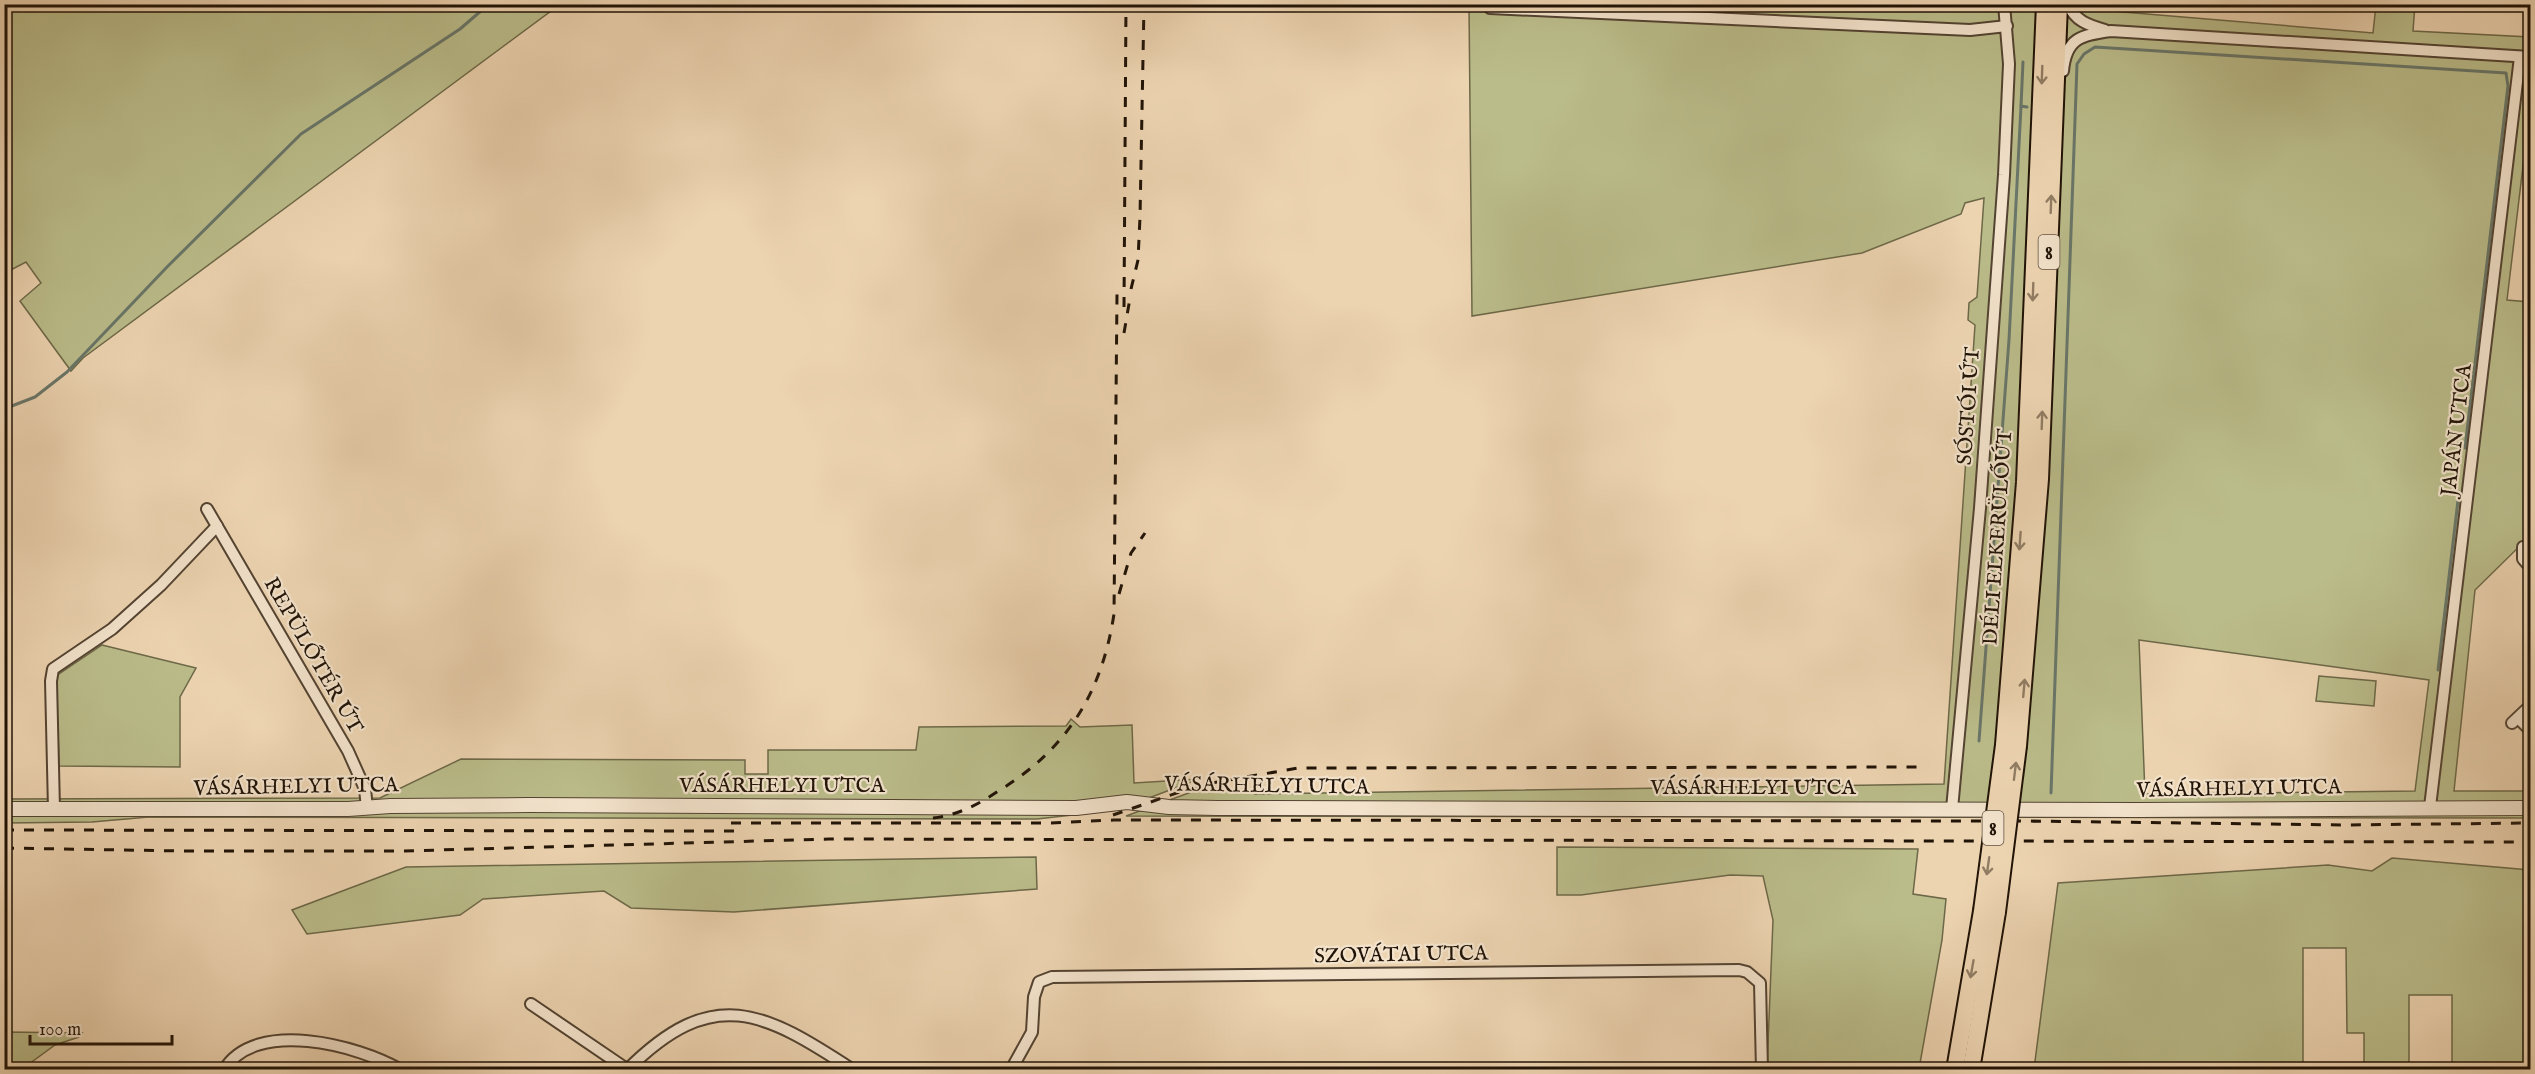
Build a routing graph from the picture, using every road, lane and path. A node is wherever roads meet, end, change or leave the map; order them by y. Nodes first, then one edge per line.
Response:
1 (2004, 4) edge
2 (2045, 4) edge
3 (2059, 4) edge
4 (2068, 4) edge
5 (1490, 8) dead end
6 (2007, 26) junction
7 (2111, 31) junction
8 (2525, 57) edge
9 (2054, 125) junction
10 (207, 509) dead end
11 (217, 526) junction
12 (2523, 547) dead end
13 (2530, 567) edge
14 (2530, 706) edge
15 (2530, 730) edge
16 (2011, 746) junction
17 (2430, 807) junction
18 (367, 808) junction
19 (2528, 808) edge
20 (4, 809) edge
21 (54, 809) junction
22 (1952, 809) junction
23 (1990, 911) junction
24 (531, 1004) dead end
25 (628, 1069) edge
26 (224, 1070) edge
27 (400, 1070) edge
28 (853, 1070) edge
29 (1011, 1070) edge
30 (1762, 1070) edge
31 (1956, 1070) edge
32 (1971, 1070) edge

1 - 6 street, SÓSTÓI ÚT
2 -> 16 main road, DÉLI ELKERÜLŐÚT / 8
3 - 9 main road, DÉLI ELKERÜLŐÚT / 8
4 - 7 street
5 - 6 street
6 - 22 street, SÓSTÓI ÚT
7 - 8 street
7 - 9 street
8 - 17 street, JAPÁN UTCA
16 -> 9 main road, DÉLI ELKERÜLŐÚT / 8
10 - 11 street, REPÜLŐTÉR ÚT
11 - 18 street, REPÜLŐTÉR ÚT
11 - 21 street
12 - 13 street
14 - 15 street
16 - 23 main road, DÉLI ELKERÜLŐÚT / 8, bridge
17 - 19 street, VÁSÁRHELYI UTCA
17 - 22 street, VÁSÁRHELYI UTCA
18 - 21 street, VÁSÁRHELYI UTCA
18 - 22 street, VÁSÁRHELYI UTCA
20 - 21 street, VÁSÁRHELYI UTCA
23 -> 31 main road, DÉLI ELKERÜLŐÚT / 8
23 - 32 main road, DÉLI ELKERÜLŐÚT / 8
24 - 25 street
25 - 28 street
26 - 27 street
29 - 30 street, SZOVÁTAI UTCA

